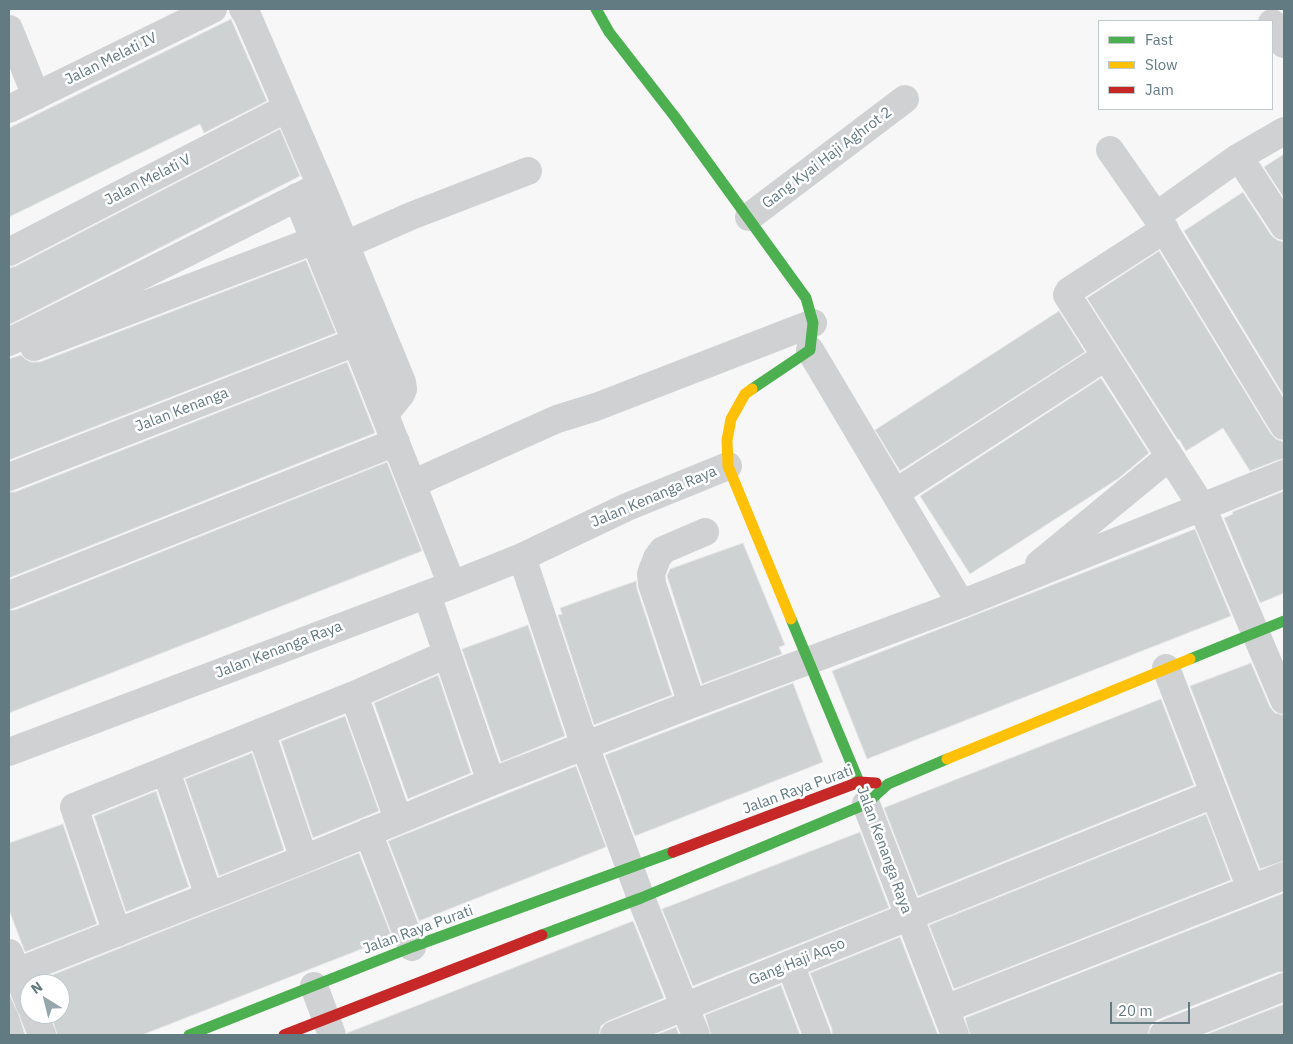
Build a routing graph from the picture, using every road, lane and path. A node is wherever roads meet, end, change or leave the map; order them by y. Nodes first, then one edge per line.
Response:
1 (213, 9) edge
2 (596, 9) edge
3 (1263, 9) edge
4 (245, 12) edge
5 (1270, 20) edge
6 (1273, 25) edge
7 (9, 29) edge
8 (1284, 44) edge
9 (36, 96) junction
10 (905, 99) dead end
11 (287, 108) junction
12 (9, 110) edge
13 (1284, 130) edge
14 (1110, 150) dead end
15 (1239, 157) junction
16 (528, 170) dead end
17 (321, 186) junction
18 (297, 197) junction
19 (749, 217) junction
20 (1160, 222) junction
21 (1284, 226) edge
22 (346, 245) junction
23 (318, 248) junction
24 (9, 252) edge
25 (813, 322) junction
26 (9, 342) edge
27 (356, 342) junction
28 (810, 350) junction
29 (9, 356) edge
30 (1106, 357) junction
31 (384, 414) junction
32 (1284, 426) edge
33 (396, 442) junction
34 (1169, 457) junction
35 (728, 466) junction
36 (1284, 474) edge
37 (9, 477) edge
38 (412, 484) junction
39 (895, 493) junction
40 (1202, 507) junction
41 (705, 532) dead end
42 (522, 557) junction
43 (1018, 581) junction
44 (452, 585) junction
45 (9, 595) edge
46 (427, 595) junction
47 (961, 604) junction
48 (1284, 621) edge
49 (1256, 632) junction
50 (447, 654) junction
51 (808, 660) junction
52 (1166, 668) junction
53 (354, 695) junction
54 (1284, 700) edge
55 (692, 704) junction
56 (261, 732) junction
57 (585, 746) junction
58 (9, 752) edge
59 (166, 770) junction
60 (491, 782) junction
61 (888, 784) junction
62 (862, 793) junction
63 (1214, 794) junction
64 (398, 819) junction
65 (368, 832) junction
66 (304, 859) junction
67 (630, 868) junction
68 (1284, 876) edge
69 (1251, 889) junction
70 (209, 896) junction
71 (641, 898) junction
72 (908, 917) junction
73 (117, 932) junction
74 (452, 933) junction
75 (412, 947) junction
76 (464, 964) junction
77 (790, 964) junction
78 (11, 966) edge
79 (20, 984) edge
80 (314, 986) junction
81 (1284, 987) edge
82 (685, 1007) junction
83 (945, 1009) junction
84 (329, 1027) edge
85 (189, 1035) edge
86 (284, 1035) edge
87 (614, 1035) edge
88 (696, 1035) edge
89 (817, 1035) edge
90 (955, 1035) edge
91 (1163, 1035) edge

1 - 9 street, Jalan Melati IV
2 - 19 street
3 - 5 street
4 - 11 street
6 - 8 street
7 - 9 street
9 - 12 street, Jalan Melati IV
10 - 19 street, Gang Kyai Haji Aghrot 2
11 - 17 street
11 - 24 street, Jalan Melati V
13 - 15 street
14 - 20 street
15 - 20 street
15 - 21 street
16 - 22 street
17 - 18 street
17 - 22 street
18 - 23 street
18 - 26 street
19 - 25 street
20 - 30 street
20 - 32 street
22 - 23 street
22 - 31 street
23 - 27 street
23 - 29 street
25 - 28 street
25 - 38 street
27 - 31 street
27 - 37 street, Jalan Kenanga
28 - 35 street
28 - 39 street
30 - 34 street
30 - 39 street
31 - 33 street
33 - 38 street
33 - 45 street
34 - 40 street
34 - 43 street
35 - 42 street, Jalan Kenanga Raya
35 - 51 street, Jalan Kenanga Raya
36 - 40 street
38 - 44 street
39 - 47 street
40 - 43 street
40 - 49 street
41 - 55 street
42 - 44 street, Jalan Kenanga Raya
42 - 57 street
43 - 47 street
44 - 46 street, Jalan Kenanga Raya
46 - 50 street
46 - 58 street, Jalan Kenanga Raya
47 - 51 street
48 - 49 street
49 - 52 street
49 - 54 street
50 - 53 street
50 - 60 street
51 - 55 street
51 - 62 street, Jalan Kenanga Raya
52 - 61 street
52 - 63 street
53 - 56 street
53 - 64 street
55 - 57 street
56 - 59 street
56 - 66 street
57 - 60 street
57 - 67 street
59 - 70 street
59 - 73 street
60 - 64 street
61 - 62 street, Jalan Raya Purati
61 - 62 street, Jalan Raya Purati
62 - 67 street, Jalan Raya Purati
62 - 71 street, Jalan Raya Purati
62 - 72 street, Jalan Kenanga Raya
63 - 69 street
63 - 72 street, Gang Haji Aqso
64 - 65 street
65 - 66 street
65 - 75 street
66 - 70 street
67 - 71 street
67 - 74 street, Jalan Raya Purati
68 - 69 street
69 - 83 street
70 - 73 street
71 - 76 street, Jalan Raya Purati
71 - 82 street
72 - 77 street, Gang Haji Aqso
72 - 83 street, Jalan Kenanga Raya
73 - 78 street
74 - 75 street, Jalan Raya Purati
74 - 76 street
75 - 80 street, Jalan Raya Purati
76 - 84 street, Jalan Raya Purati
77 - 82 street, Gang Haji Aqso
77 - 89 street
78 - 79 street
80 - 84 street
80 - 85 street, Jalan Raya Purati
81 - 91 street
82 - 87 street, Gang Haji Aqso
82 - 88 street
83 - 90 street, Jalan Kenanga Raya
84 - 86 street, Jalan Raya Purati

